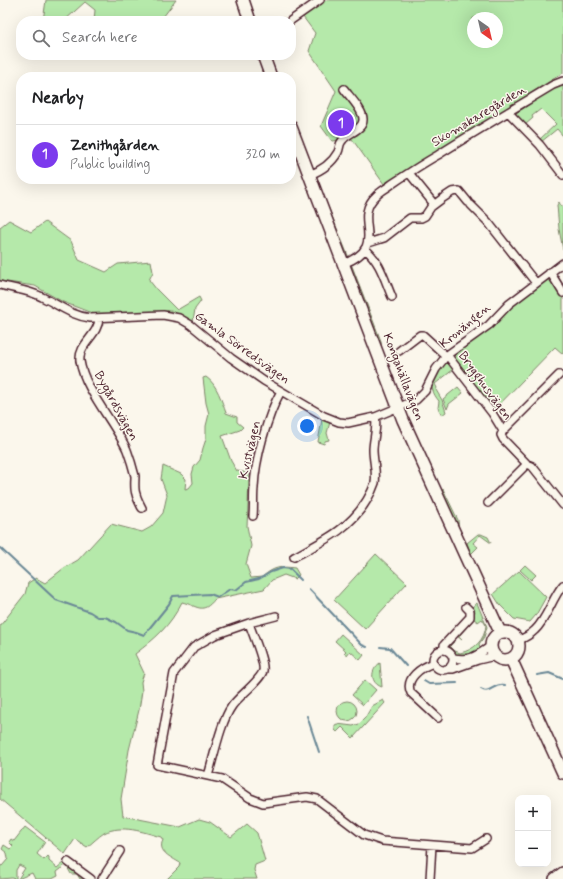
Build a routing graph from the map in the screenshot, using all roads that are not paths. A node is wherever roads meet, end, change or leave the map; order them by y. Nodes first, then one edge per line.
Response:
1 (242, 0) edge
2 (320, 0) edge
3 (248, 16) edge
4 (296, 17) edge
5 (265, 60) edge
6 (269, 72) edge
7 (563, 81) edge
8 (344, 89) dead end
9 (508, 112) junction
10 (296, 140) edge
11 (409, 173) junction
12 (309, 175) junction
13 (563, 175) edge
14 (434, 204) junction
15 (367, 246) junction
16 (563, 263) edge
17 (343, 264) junction
18 (550, 272) junction
19 (536, 283) junction
20 (0, 285) edge
21 (563, 293) edge
22 (392, 297) dead end
23 (99, 318) junction
24 (399, 351) dead end
25 (447, 356) junction
26 (559, 375) dead end
27 (280, 392) junction
28 (399, 408) junction
29 (375, 417) junction
30 (503, 431) junction
31 (527, 464) junction
32 (488, 503) dead end
33 (563, 504) edge
34 (142, 508) dead end
35 (253, 516) dead end
36 (294, 557) dead end
37 (563, 585) edge
38 (466, 607) dead end
39 (276, 616) dead end
40 (249, 623) junction
41 (500, 632) junction
42 (519, 640) junction
43 (444, 650) junction
44 (493, 651) junction
45 (453, 658) junction
46 (511, 659) junction
47 (434, 663) junction
48 (446, 669) junction
49 (438, 718) dead end
50 (563, 773) edge
51 (208, 776) junction
52 (486, 839) dead end
53 (432, 845) junction
54 (120, 851) dead end
55 (68, 862) dead end
56 (563, 873) edge
57 (91, 879) edge
58 (102, 879) edge
59 (430, 879) edge
60 (555, 879) edge

1 - 3 street
2 - 4 street
5 - 6 street
7 - 9 street, Skomakaregården
8 - 12 street
9 - 11 street, Skomakaregården
9 - 13 street
10 - 12 street, Kongahällavägen
11 - 14 street
11 - 15 street, Skomakaregården
12 - 17 street, Kongahällavägen
14 - 15 street
14 - 19 street
15 - 17 street
15 - 22 street
16 - 18 street, Kronängen
17 - 28 street, Kongahällavägen
18 - 19 street, Kronängen
18 - 21 street
19 - 25 street, Kronängen
20 - 23 street, Gamla Sörredsvägen
23 - 27 street, Gamla Sörredsvägen
23 - 34 street, Bygårdsvägen
24 - 25 street, Brygghusvägen
25 - 28 street, Kronängen
25 - 30 street, Brygghusvägen
26 - 30 street, Brygghusvägen
27 - 29 street, Gamla Sörredsvägen
27 - 35 street, Kvistvägen
28 - 29 street, Gamla Sörredsvägen
28 - 41 street, Kongahällavägen
29 - 36 street
30 - 31 street, Brygghusvägen
31 - 32 street
31 - 33 street, Brygghusvägen
37 - 42 street
38 - 43 street
39 - 40 street
40 - 51 street
40 - 51 street
41 - 42 street
41 - 44 street
42 - 46 street
43 - 45 street
43 - 47 street
44 - 45 street
44 - 46 street
44 - 48 street
45 - 48 street
46 - 50 street
47 - 48 street
47 - 49 street
51 - 53 street
52 - 53 street
53 - 59 street
54 - 58 street
55 - 57 street
56 - 60 street

